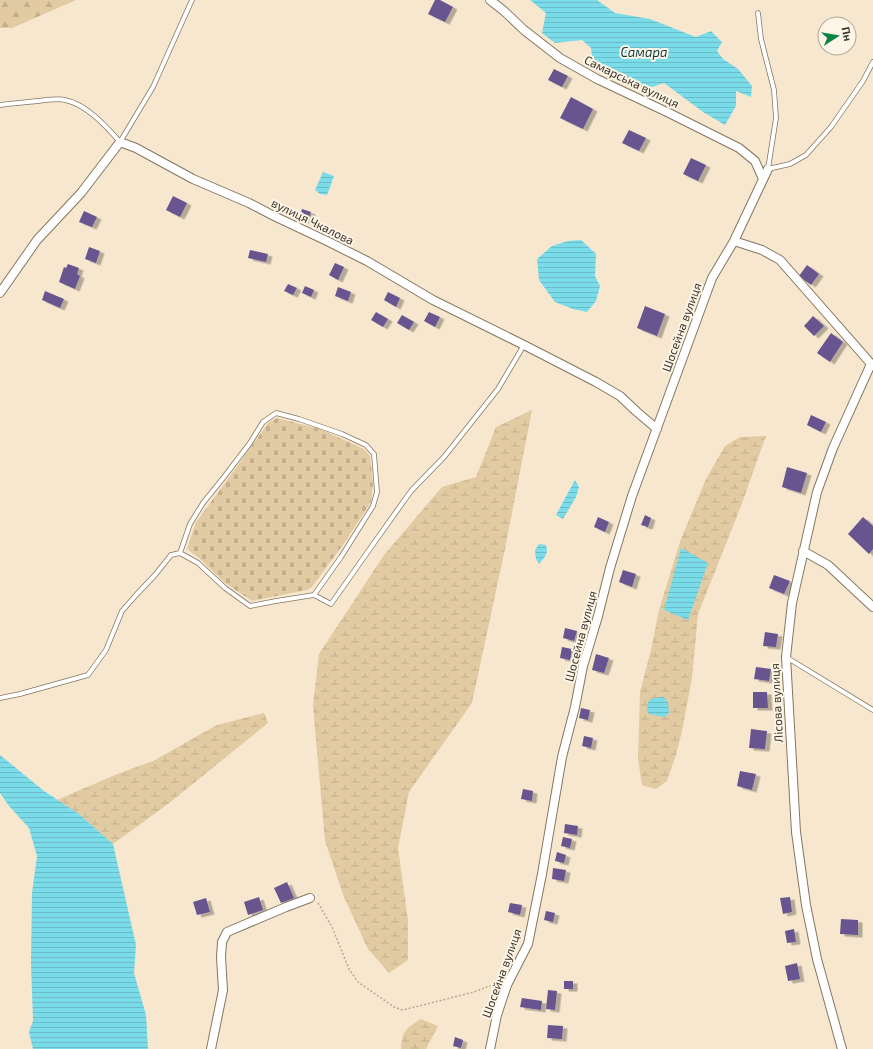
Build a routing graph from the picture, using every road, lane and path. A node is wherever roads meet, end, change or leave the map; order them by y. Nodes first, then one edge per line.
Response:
1 (192, 0) edge
2 (490, 0) edge
3 (758, 13) dead end
4 (873, 62) edge
5 (0, 105) edge
6 (120, 142) junction
7 (768, 169) junction
8 (763, 179) junction
9 (734, 241) junction
10 (0, 293) edge
11 (524, 345) junction
12 (872, 365) edge
13 (657, 429) junction
14 (803, 551) junction
15 (180, 553) junction
16 (314, 595) junction
17 (873, 606) edge
18 (786, 657) junction
19 (0, 698) edge
20 (873, 710) edge
21 (310, 898) joint
22 (507, 985) junction
23 (211, 1049) edge
24 (490, 1049) edge
25 (842, 1049) edge

1 - 6 lane
2 - 8 street, Самарська вулиця
3 - 7 lane
4 - 7 lane
5 - 6 lane
6 - 10 street
6 - 11 street, вулиця Чкалова
7 - 8 street, Шосейна вулиця
8 - 9 street, Шосейна вулиця
9 - 12 street
9 - 13 street, Шосейна вулиця
11 - 13 street, вулиця Чкалова
11 - 16 lane
12 - 14 street, Лісова вулиця
13 - 22 street, Шосейна вулиця
14 - 17 street
14 - 18 street, Лісова вулиця
15 - 16 lane
15 - 16 lane
15 - 19 lane
18 - 20 lane
18 - 25 street, Лісова вулиця
21 - 22 path
21 - 23 street
22 - 24 street, Шосейна вулиця

